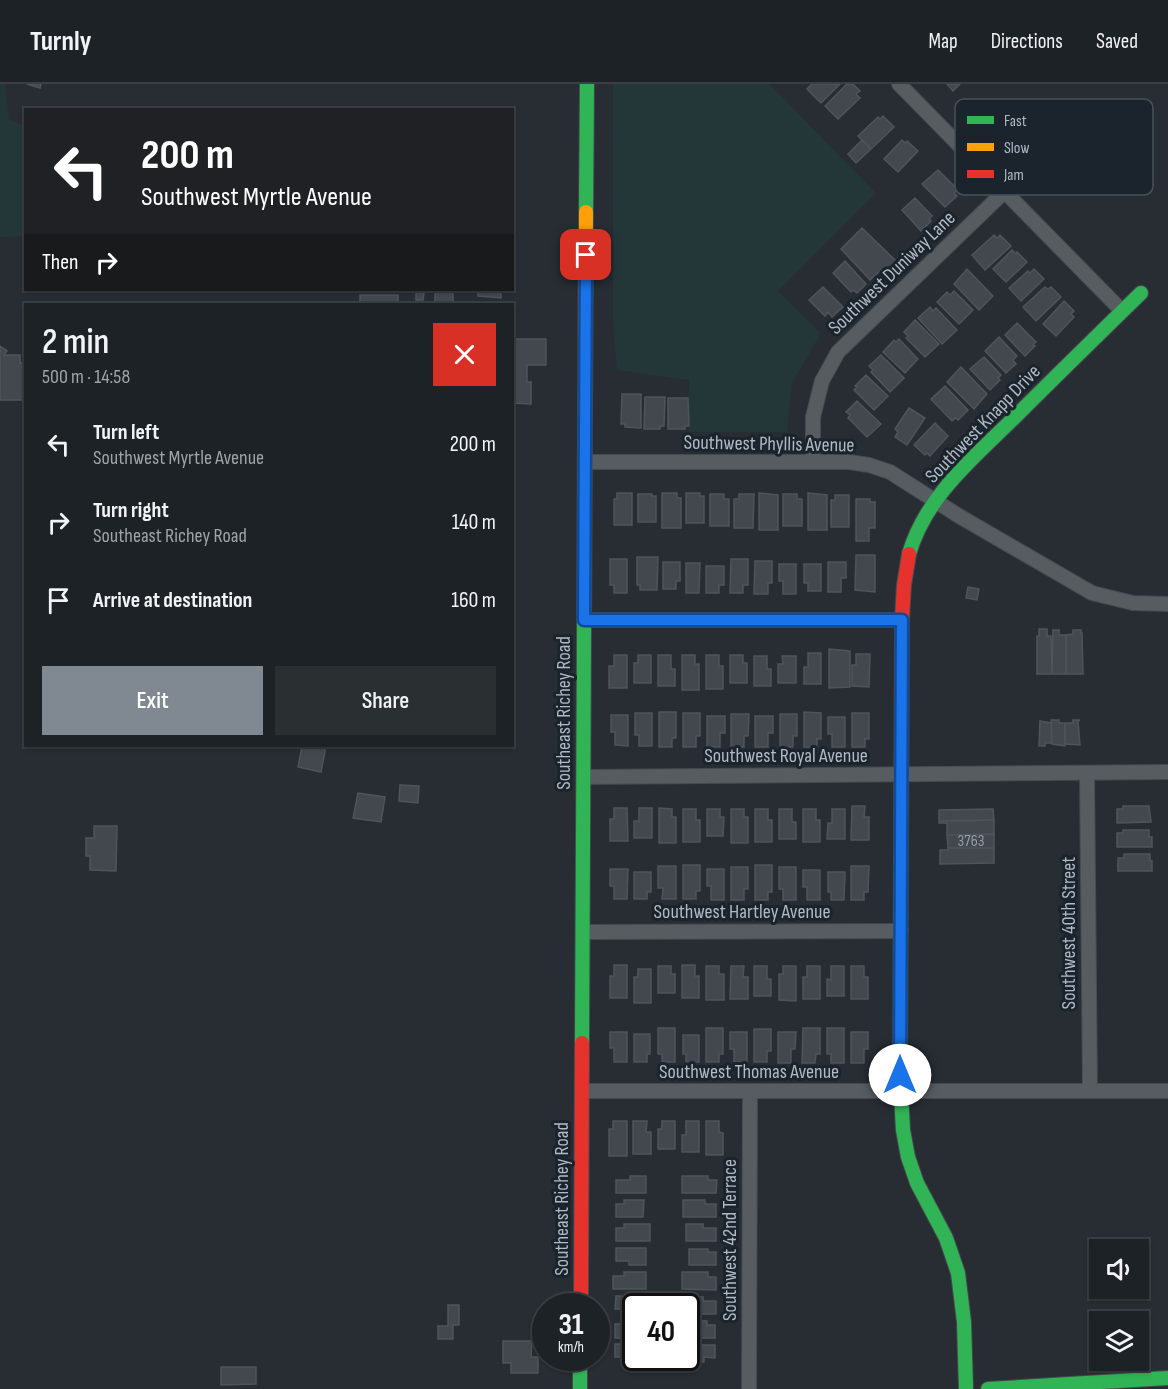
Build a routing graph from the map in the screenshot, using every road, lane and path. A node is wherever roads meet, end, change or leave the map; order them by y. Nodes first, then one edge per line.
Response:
1 (587, 84) edge
2 (899, 84) edge
3 (955, 141) edge
4 (1001, 195) edge
5 (1009, 195) edge
6 (1141, 293) dead end
7 (1122, 311) junction
8 (585, 462) junction
9 (813, 462) junction
10 (936, 500) junction
11 (1168, 604) edge
12 (584, 620) junction
13 (902, 620) junction
14 (1168, 772) edge
15 (1087, 774) junction
16 (901, 776) junction
17 (584, 777) junction
18 (901, 931) junction
19 (583, 932) junction
20 (582, 1091) junction
21 (1090, 1091) junction
22 (1168, 1091) edge
23 (750, 1092) junction
24 (900, 1092) junction
25 (581, 1293) edge
26 (580, 1371) edge
27 (1168, 1378) edge
28 (580, 1389) edge
29 (749, 1389) edge
30 (966, 1389) edge
31 (988, 1389) edge

1 - 8 main road, Southeast Richey Road
2 - 3 street
4 - 9 street, Southwest Duniway Lane
5 - 7 street
6 - 7 main road, Southwest Knapp Drive
7 - 10 main road, Southwest Knapp Drive
8 - 9 street, Southwest Phyllis Avenue
8 - 12 main road, Southeast Richey Road
9 - 10 street, Southwest Phyllis Avenue
10 - 11 street, Southwest Phyllis Avenue
10 - 13 main road, Southwest Knapp Drive
12 - 13 street
12 - 17 main road, Southeast Richey Road
13 - 16 main road, Southwest Knapp Drive
14 - 15 street, Southwest Royal Avenue
15 - 16 street, Southwest Royal Avenue
15 - 21 street, Southwest 40th Street
16 - 17 street, Southwest Royal Avenue
16 - 18 main road, Southwest Knapp Drive
17 - 19 main road, Southeast Richey Road
18 - 19 street, Southwest Hartley Avenue
18 - 24 main road, Southwest Knapp Drive
19 - 20 main road, Southeast Richey Road
20 - 23 street, Southwest Thomas Avenue
20 - 25 main road, Southeast Richey Road
21 - 22 street, Southwest Thomas Avenue
21 - 24 street, Southwest Thomas Avenue
23 - 24 street, Southwest Thomas Avenue
23 - 29 street, Southwest 42nd Terrace
24 - 30 main road, Southwest Knapp Drive
26 - 28 main road
27 - 31 main road

